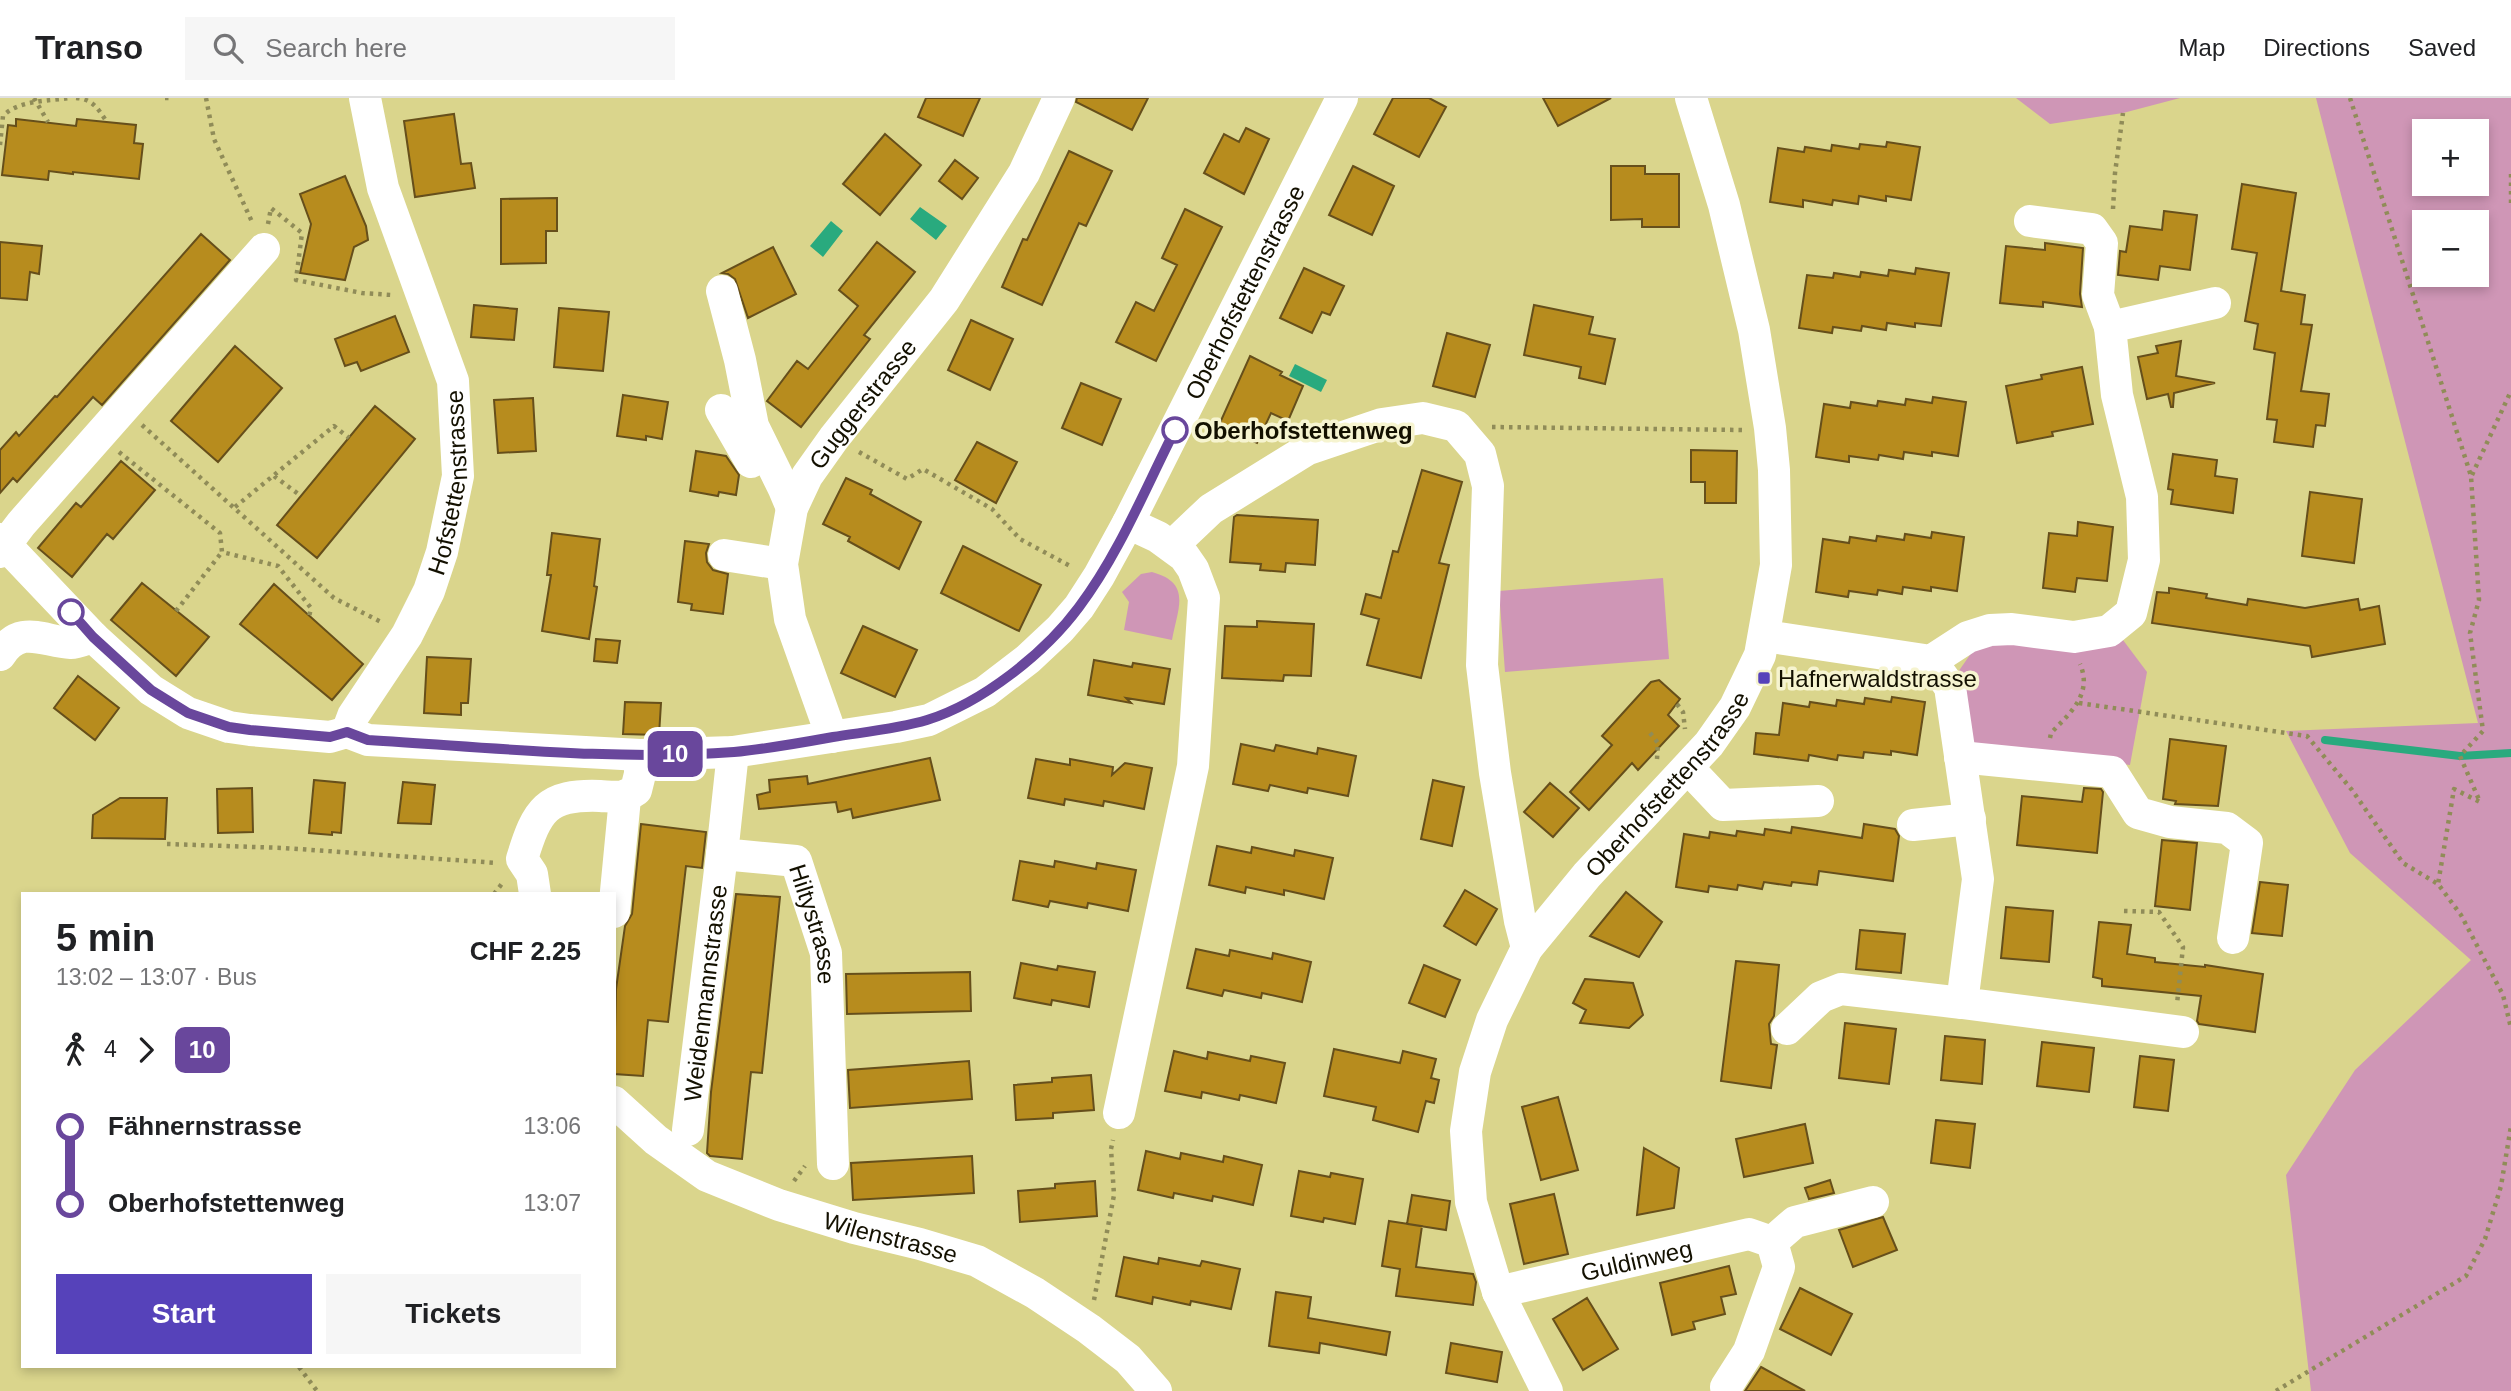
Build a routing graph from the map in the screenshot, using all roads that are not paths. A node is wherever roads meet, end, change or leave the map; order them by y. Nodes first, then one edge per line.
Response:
1 (365, 98) edge
2 (1059, 98) edge
3 (1342, 98) edge
4 (1691, 98) edge
5 (2030, 221) dead end
6 (264, 249) road end
7 (722, 292) dead end
8 (2215, 303) dead end
9 (2110, 327) junction
10 (722, 410) dead end
11 (792, 508) junction
12 (1128, 523) junction
13 (2, 546) edge
14 (1172, 546) junction
15 (724, 555) dead end
16 (782, 564) junction
17 (1765, 636) junction
18 (93, 637) junction
19 (0, 655) edge
20 (1931, 661) junction
21 (347, 732) junction
22 (832, 737) junction
23 (733, 752) junction
24 (640, 755) junction
25 (1960, 757) junction
26 (1688, 768) junction
27 (625, 798) junction
28 (1818, 801) dead end
29 (1970, 819) junction
30 (1913, 825) dead end
31 (722, 854) junction
32 (535, 892) edge
33 (616, 892) edge
34 (2233, 938) dead end
35 (1527, 948) junction
36 (1962, 1003) junction
37 (1787, 1029) dead end
38 (2178, 1032) road end
39 (616, 1104) edge
40 (1119, 1114) road end
41 (688, 1130) dead end
42 (833, 1164) road end
43 (1873, 1202) dead end
44 (1772, 1242) junction
45 (1498, 1292) junction
46 (1726, 1387) dead end
47 (1156, 1391) edge
48 (1547, 1391) edge

1 - 21 street, Hofstettenstrasse
2 - 11 street, Guggerstrasse
3 - 12 street, Oberhofstettenstrasse
4 - 17 street, Oberhofstettenstrasse
5 - 9 street
6 - 13 street
7 - 11 street
8 - 9 street
9 - 20 street
10 - 11 street
11 - 16 street, Guggerstrasse
12 - 14 street
12 - 22 street, Oberhofstettenstrasse
13 - 18 street
14 - 35 street
14 - 40 street
15 - 16 street
16 - 22 street, Guggerstrasse
17 - 20 street
17 - 26 street, Oberhofstettenstrasse
18 - 19 street
18 - 21 street
20 - 25 street
21 - 24 street, Oberhofstettenstrasse
22 - 23 street, Oberhofstettenstrasse
23 - 24 street, Oberhofstettenstrasse
23 - 31 street
24 - 27 street
25 - 29 street
25 - 34 street
26 - 28 street
26 - 35 street, Oberhofstettenstrasse
27 - 32 street
27 - 33 street
29 - 30 street
29 - 36 street
31 - 41 street, Weidenmannstrasse
31 - 42 street, Hiltystrasse
35 - 45 street, Oberhofstettenstrasse
36 - 37 street
36 - 38 street
39 - 47 street, Wilenstrasse
43 - 44 street
44 - 45 street, Guldinweg
44 - 46 street
45 - 48 street, Oberhofstettenstrasse

